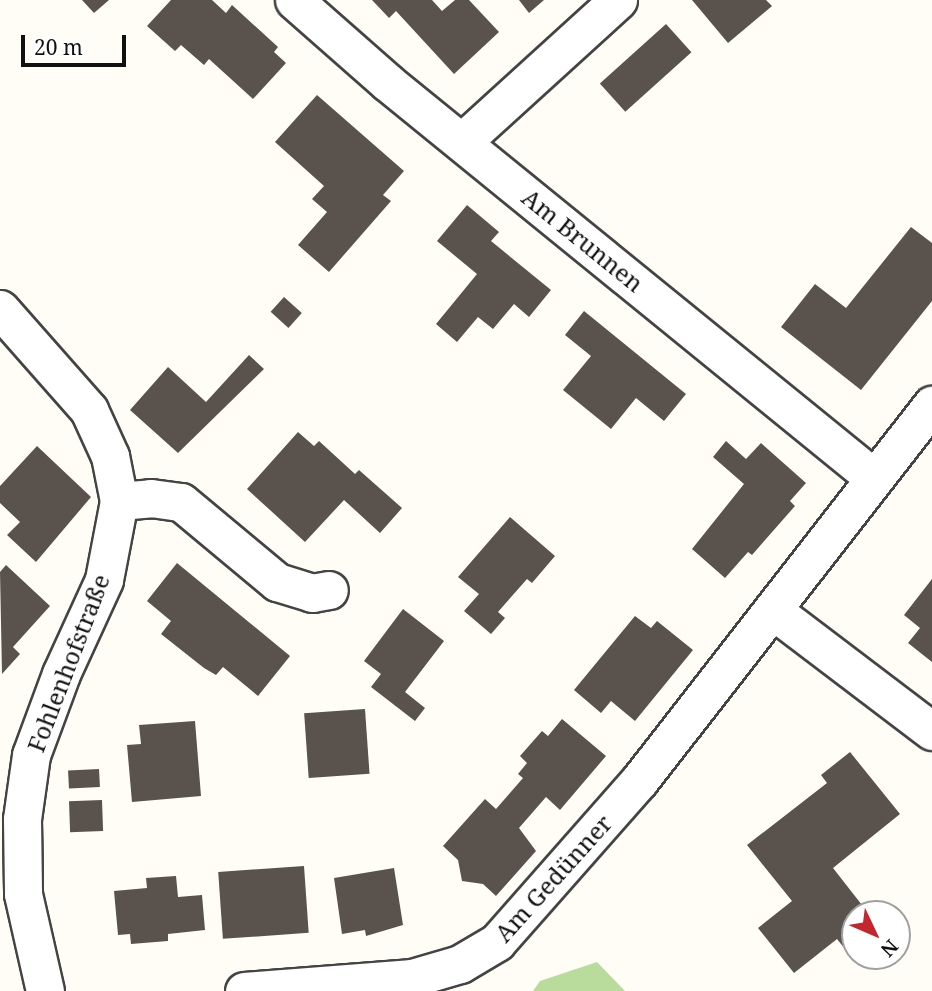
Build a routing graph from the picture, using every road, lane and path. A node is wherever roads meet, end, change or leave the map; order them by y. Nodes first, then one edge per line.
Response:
1 (294, 0) edge
2 (618, 0) edge
3 (463, 142) junction
4 (0, 309) edge
5 (932, 405) edge
6 (874, 478) junction
7 (119, 501) junction
8 (330, 590) dead end
9 (775, 612) junction
10 (932, 731) edge
11 (462, 978) edge
12 (45, 991) edge
13 (244, 991) edge

1 - 3 street, Am Brunnen
2 - 3 street
3 - 6 street, Am Brunnen
4 - 7 street, Fohlenhofstraße
5 - 6 street, Am Gedünner
6 - 9 street, Am Gedünner
7 - 8 street
7 - 12 street, Fohlenhofstraße
9 - 10 street
9 - 11 street, Am Gedünner
11 - 13 street, Am Gedünner

